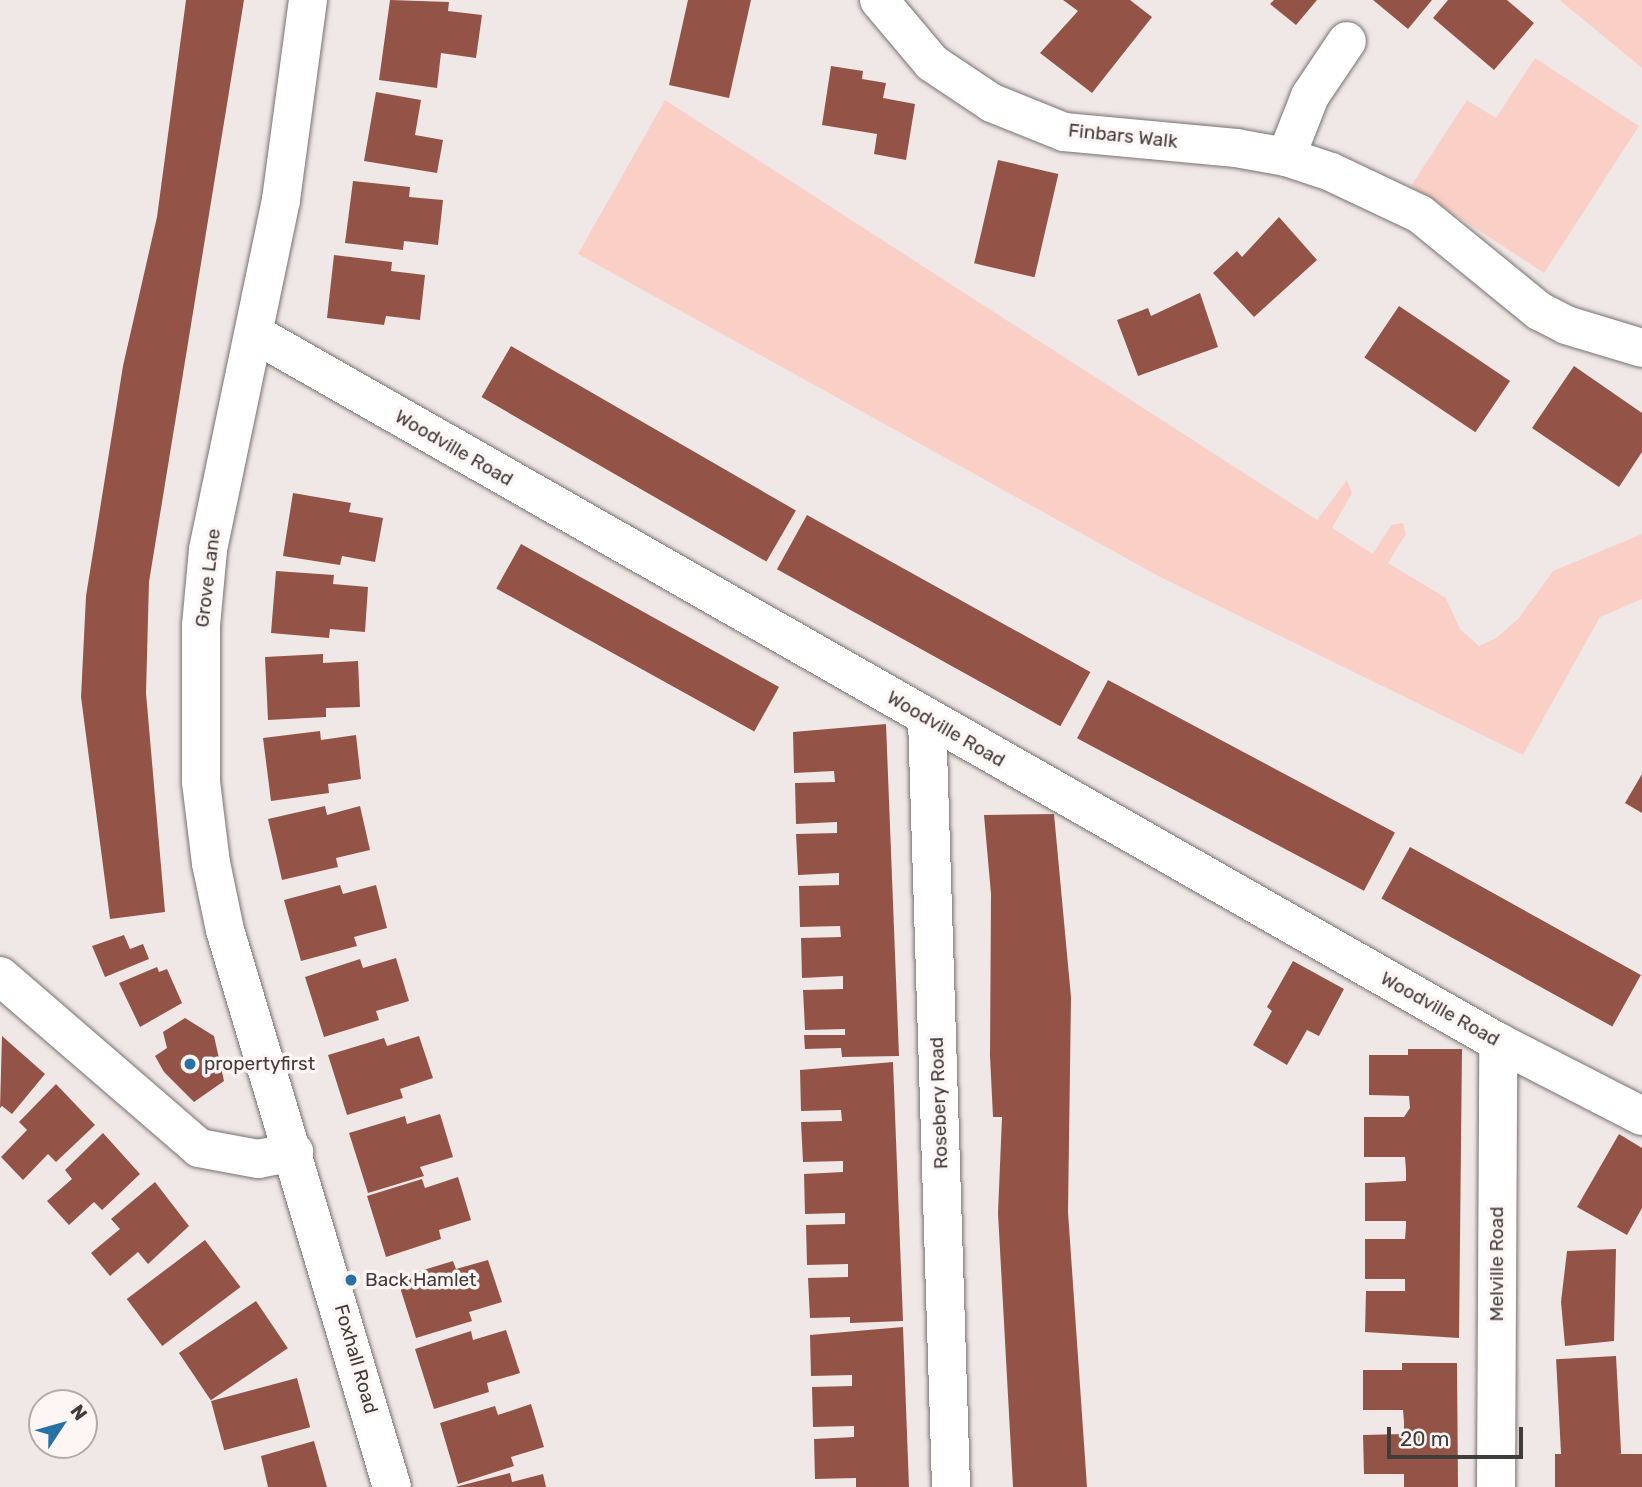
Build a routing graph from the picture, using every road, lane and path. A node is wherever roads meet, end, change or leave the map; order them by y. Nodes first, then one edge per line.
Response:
1 (308, 0) edge
2 (879, 0) edge
3 (1347, 41) dead end
4 (1286, 157) junction
5 (255, 334) junction
6 (1642, 348) edge
7 (927, 718) junction
8 (0, 976) edge
9 (1498, 1042) junction
10 (1642, 1116) edge
11 (294, 1152) junction
12 (392, 1487) edge
13 (951, 1487) edge
14 (1496, 1487) edge

1 - 5 street, Grove Lane
2 - 4 street, Finbars Walk
3 - 4 street
4 - 6 street, Finbars Walk
5 - 7 street, Woodville Road
5 - 11 street, Grove Lane
7 - 9 street, Woodville Road
7 - 13 street, Rosebery Road
8 - 11 street
9 - 10 street, Woodville Road
9 - 14 street, Melville Road
11 - 12 street, Foxhall Road

